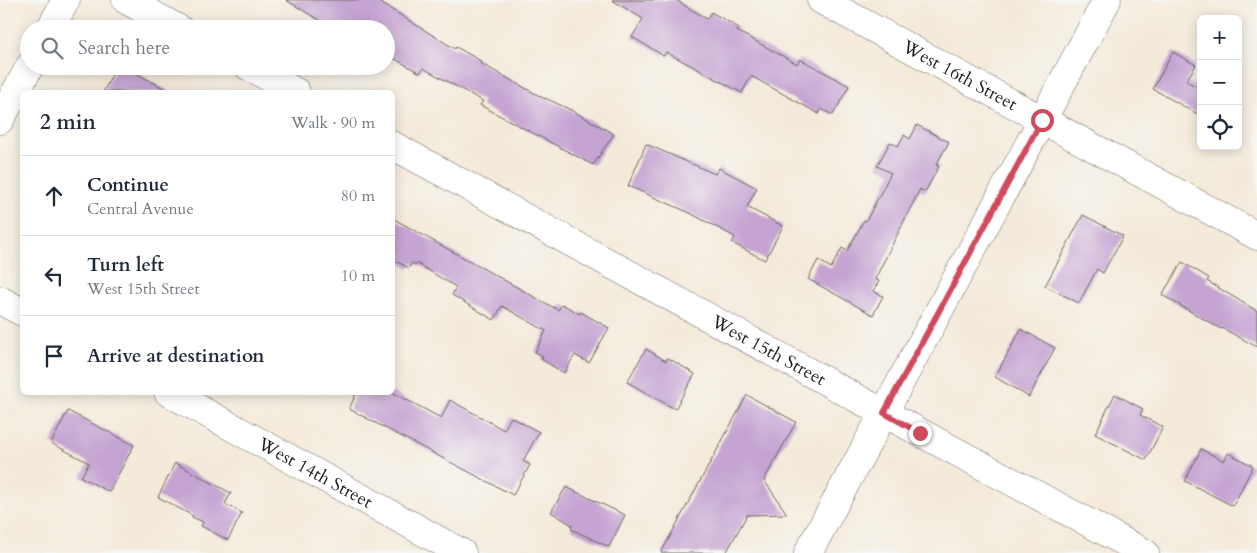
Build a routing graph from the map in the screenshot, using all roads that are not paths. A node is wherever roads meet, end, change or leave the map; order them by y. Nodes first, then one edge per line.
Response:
1 (66, 0) edge
2 (126, 0) edge
3 (821, 0) edge
4 (1107, 0) edge
5 (55, 20) edge
6 (163, 20) edge
7 (25, 75) edge
8 (265, 75) edge
9 (292, 90) edge
10 (0, 120) edge
11 (1042, 120) junction
12 (395, 147) edge
13 (1257, 236) edge
14 (0, 300) edge
15 (20, 311) edge
16 (173, 395) edge
17 (884, 413) junction
18 (462, 553) edge
19 (808, 553) edge
20 (1145, 553) edge

1 - 5 street
2 - 6 street
3 - 11 street, West 16th Street
4 - 11 street
7 - 10 street
8 - 9 street
11 - 13 street, West 16th Street
11 - 17 street
12 - 17 street, West 15th Street
14 - 15 street
16 - 18 street, West 14th Street
17 - 19 street
17 - 20 street, West 15th Street

